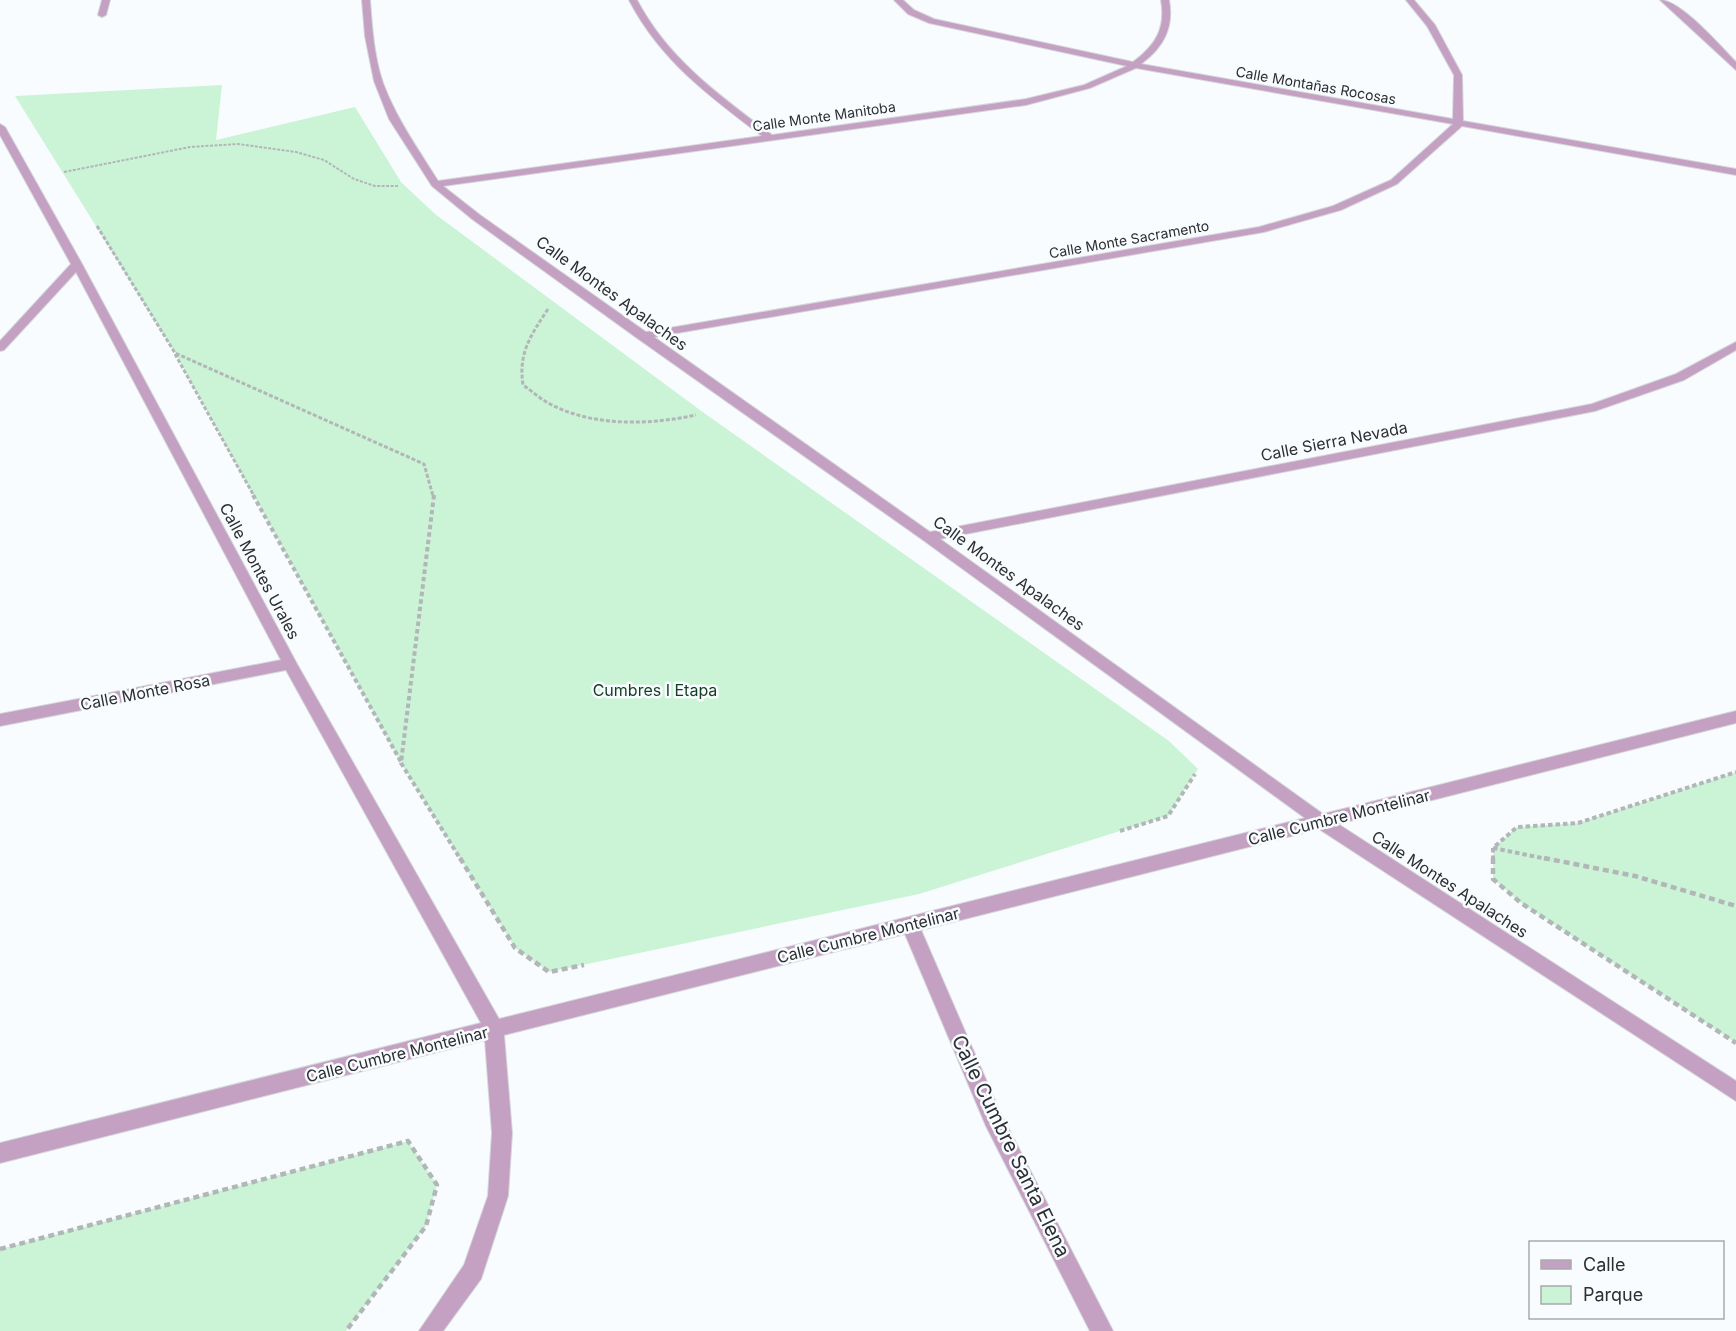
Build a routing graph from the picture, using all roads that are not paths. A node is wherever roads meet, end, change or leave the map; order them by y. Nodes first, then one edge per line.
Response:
1 (106, 0) edge
2 (366, 0) edge
3 (633, 0) edge
4 (898, 0) edge
5 (1165, 0) edge
6 (1410, 0) edge
7 (1664, 0) edge
8 (102, 15) dead end
9 (1135, 65) junction
10 (1736, 67) edge
11 (1458, 125) junction
12 (0, 129) edge
13 (769, 137) junction
14 (1736, 172) edge
15 (435, 184) junction
16 (77, 264) junction
17 (641, 336) junction
18 (1736, 345) edge
19 (0, 348) edge
20 (928, 537) junction
21 (290, 664) junction
22 (1736, 717) edge
23 (0, 720) edge
24 (1321, 821) junction
25 (910, 925) junction
26 (494, 1029) junction
27 (1736, 1092) edge
28 (0, 1154) edge
29 (430, 1331) edge
30 (1102, 1331) edge

1 - 8 street
2 - 15 street, Calle Montes Apalaches
3 - 13 street
4 - 9 street, Calle Montañas Rocosas
5 - 9 street, Calle Monte Manitoba
6 - 11 street
7 - 10 street
9 - 11 street, Calle Montañas Rocosas
9 - 13 street, Calle Monte Manitoba
11 - 14 street, Calle Montañas Rocosas
11 - 17 street, Calle Monte Sacramento
12 - 16 street, Calle Montes Urales
13 - 15 street, Calle Monte Manitoba
15 - 17 street, Calle Montes Apalaches
16 - 19 street
16 - 21 street, Calle Montes Urales
17 - 20 street, Calle Montes Apalaches
18 - 20 street, Calle Sierra Nevada
20 - 24 street, Calle Montes Apalaches
21 - 23 street, Calle Monte Rosa
21 - 26 street, Calle Montes Urales
22 - 24 street, Calle Cumbre Montelinar
24 - 25 street, Calle Cumbre Montelinar
24 - 27 street, Calle Montes Apalaches
25 - 26 street, Calle Cumbre Montelinar
25 - 30 street, Calle Cumbre Santa Elena
26 - 28 street, Calle Cumbre Montelinar
26 - 29 street

